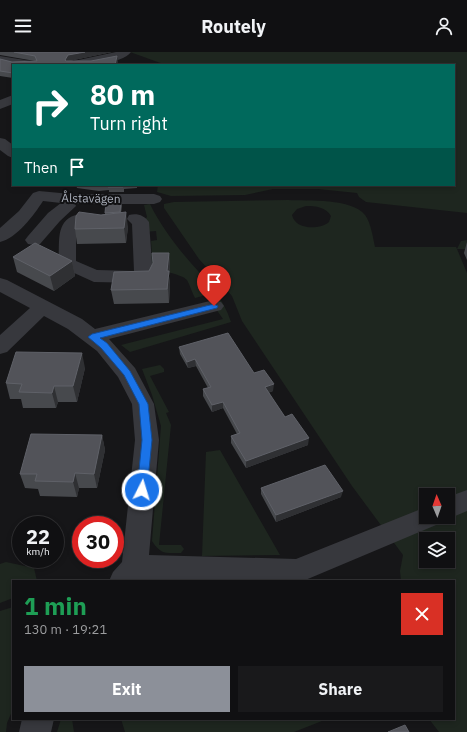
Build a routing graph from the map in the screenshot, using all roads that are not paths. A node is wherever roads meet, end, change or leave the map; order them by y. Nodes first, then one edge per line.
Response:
1 (126, 52) edge
2 (0, 60) edge
3 (25, 64) edge
4 (77, 64) edge
5 (12, 99) edge
6 (0, 105) edge
7 (0, 142) edge
8 (12, 152) edge
9 (39, 190) edge
10 (76, 211) junction
11 (0, 237) edge
12 (34, 240) dead end
13 (0, 284) edge
14 (214, 306) dead end
15 (42, 307) junction
16 (92, 337) junction
17 (0, 347) edge
18 (467, 500) edge
19 (455, 505) edge
20 (419, 520) edge
21 (129, 574) edge
22 (38, 720) edge
23 (35, 732) edge

1 - 4 street
2 - 3 street
5 - 6 street
7 - 8 street
9 - 10 street, Ålstavägen
9 - 11 street
10 - 10 street, Ålstavägen
10 - 12 street
13 - 15 street
14 - 16 street
15 - 16 street
15 - 17 street
16 - 21 street
18 - 19 street
20 - 21 street
22 - 23 street

